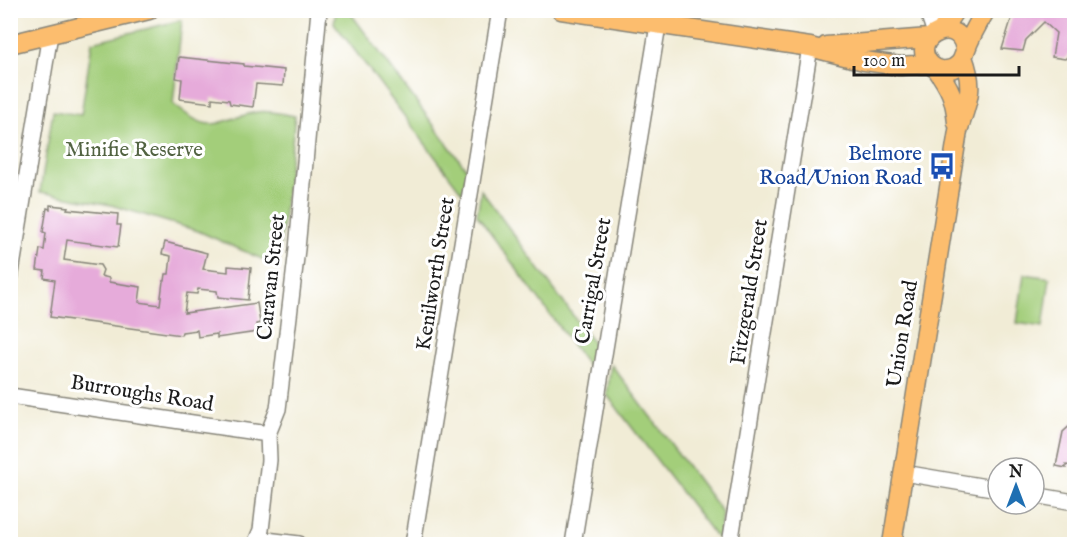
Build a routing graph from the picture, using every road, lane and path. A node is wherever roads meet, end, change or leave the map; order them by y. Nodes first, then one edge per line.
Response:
1 (148, 10) edge
2 (319, 10) edge
3 (500, 10) edge
4 (561, 10) edge
5 (927, 10) edge
6 (955, 10) edge
7 (986, 10) edge
8 (670, 21) edge
9 (50, 34) junction
10 (935, 34) junction
11 (10, 44) edge
12 (810, 47) junction
13 (964, 55) junction
14 (933, 66) junction
15 (958, 131) junction
16 (10, 279) edge
17 (10, 396) edge
18 (268, 434) junction
19 (904, 473) junction
20 (986, 487) edge
21 (1046, 497) edge
22 (1074, 502) edge
23 (257, 542) edge
24 (299, 544) edge
25 (413, 544) edge
26 (573, 544) edge
27 (730, 544) edge
28 (892, 544) edge

1 - 9 main road
2 - 18 street, Caravan Street
3 - 25 street, Kenilworth Street
4 - 8 main road
5 - 10 street
6 - 10 main road
7 - 13 main road
8 - 12 main road
8 - 26 street, Carrigal Street
9 - 11 main road
9 - 16 street
10 - 12 main road
10 - 13 main road
10 - 14 main road
12 - 14 main road
12 - 27 street, Fitzgerald Street
13 - 14 main road
13 - 15 main road, Union Road
14 - 15 main road, Union Road
15 - 19 main road, Union Road
17 - 18 street, Burroughs Road
18 - 23 street, Caravan Street
19 - 20 street
19 - 28 main road, Union Road
21 - 22 street
23 - 24 street

